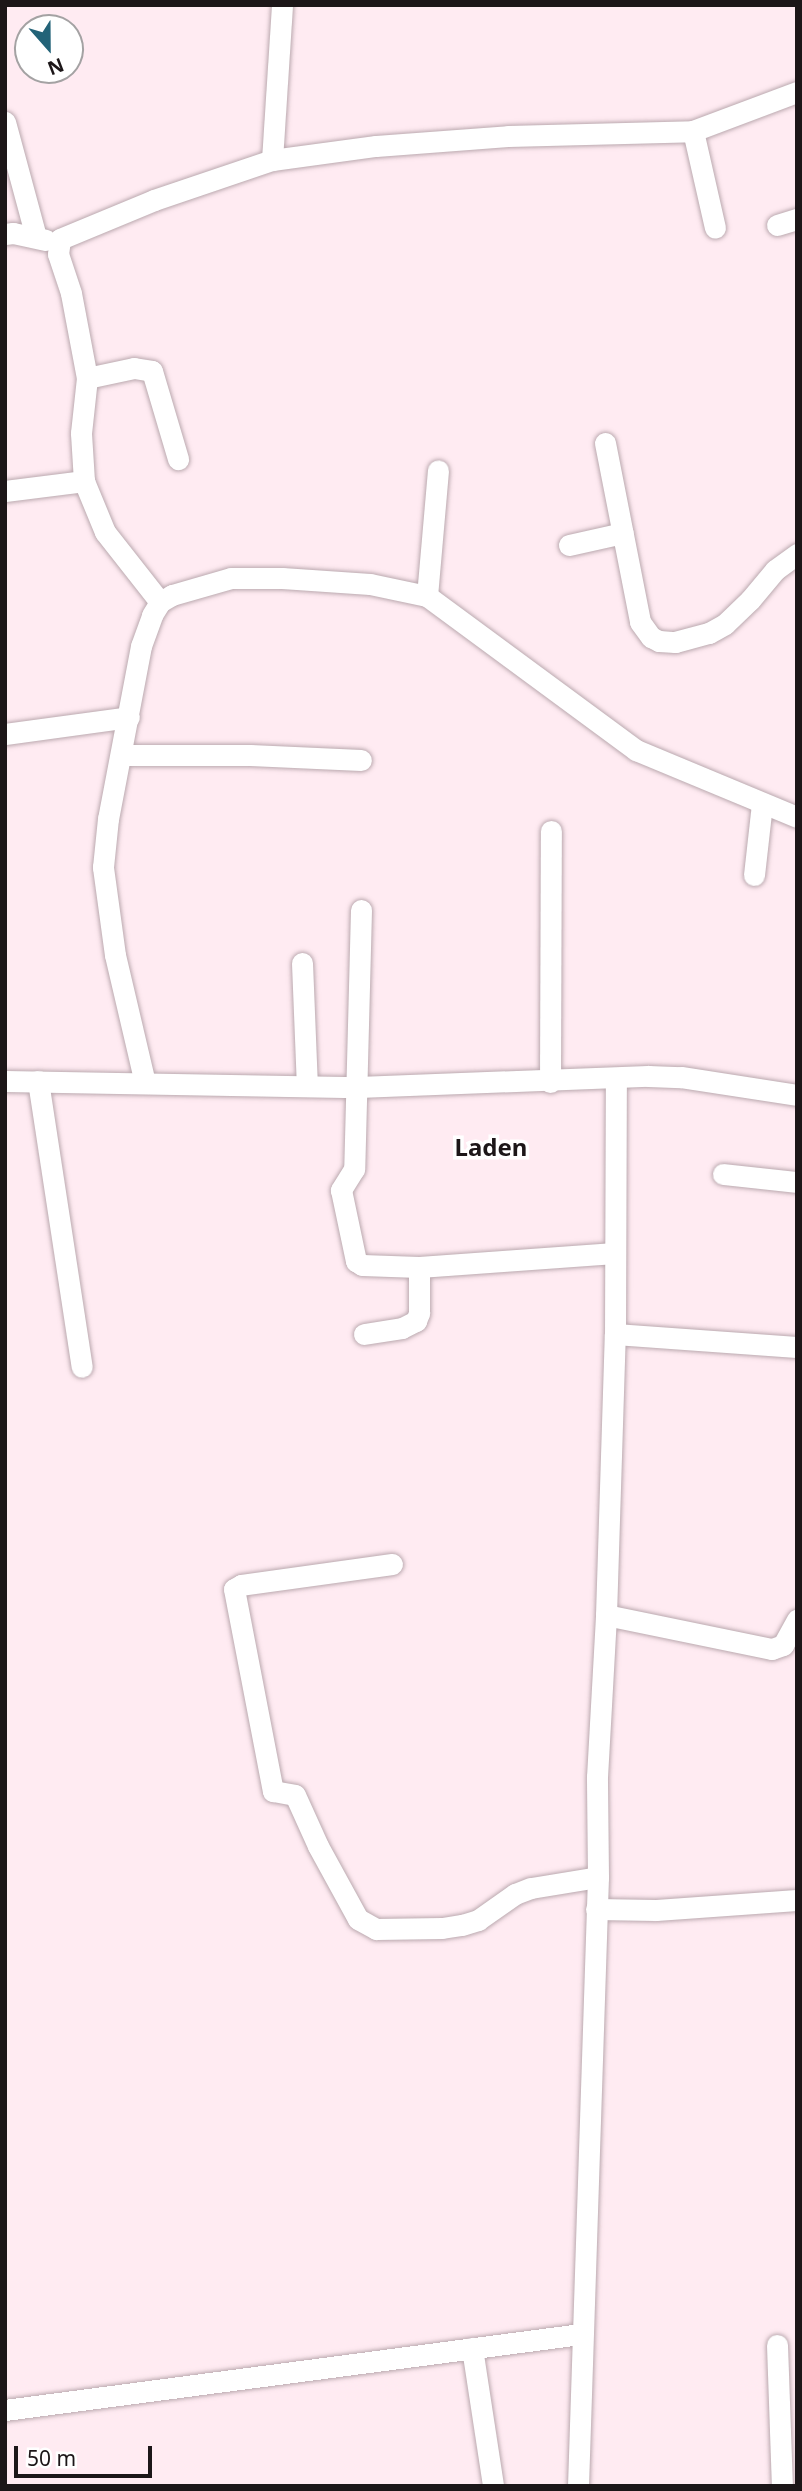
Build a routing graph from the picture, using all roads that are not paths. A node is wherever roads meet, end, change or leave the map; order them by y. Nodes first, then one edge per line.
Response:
1 (282, 5) edge
2 (797, 92) edge
3 (5, 122) edge
4 (693, 131) junction
5 (272, 160) junction
6 (715, 228) dead end
7 (5, 234) edge
8 (36, 237) junction
9 (57, 243) junction
10 (87, 378) junction
11 (605, 443) dead end
12 (178, 459) dead end
13 (438, 470) dead end
14 (84, 481) junction
15 (5, 491) edge
16 (622, 533) junction
17 (569, 545) dead end
18 (797, 554) edge
19 (428, 596) junction
20 (160, 602) junction
21 (129, 717) junction
22 (5, 734) edge
23 (121, 755) junction
24 (361, 760) dead end
25 (762, 804) junction
26 (797, 817) edge
27 (551, 831) dead end
28 (754, 875) dead end
29 (362, 909) dead end
30 (302, 964) dead end
31 (617, 1079) junction
32 (5, 1081) edge
33 (38, 1081) junction
34 (550, 1082) junction
35 (145, 1083) junction
36 (307, 1086) junction
37 (358, 1087) junction
38 (797, 1095) edge
39 (723, 1174) dead end
40 (797, 1182) edge
41 (615, 1253) junction
42 (419, 1267) junction
43 (364, 1334) dead end
44 (615, 1334) junction
45 (797, 1347) edge
46 (82, 1367) dead end
47 (392, 1564) dead end
48 (607, 1615) junction
49 (797, 1620) edge
50 (598, 1877) junction
51 (797, 1900) edge
52 (596, 1909) junction
53 (581, 2334) junction
54 (777, 2346) dead end
55 (471, 2348) junction
56 (5, 2410) edge
57 (493, 2486) edge
58 (578, 2486) edge
59 (782, 2486) edge

1 - 5 street
2 - 4 street
3 - 8 street
4 - 5 street
4 - 6 street
5 - 9 street
7 - 8 street
8 - 9 street
9 - 10 street
10 - 12 street
10 - 14 street
11 - 16 street
13 - 19 street
14 - 15 street
14 - 20 street
16 - 17 street
16 - 18 street
19 - 20 street
19 - 25 street
20 - 21 street
21 - 22 street
21 - 23 street
23 - 24 street
23 - 35 street
25 - 26 street
25 - 28 street
27 - 34 street
29 - 37 street
30 - 36 street
31 - 34 street
31 - 38 street
31 - 41 street
32 - 33 street
33 - 35 street
33 - 46 street
34 - 37 street
35 - 36 street
36 - 37 street
37 - 42 street
39 - 40 street
41 - 42 street
41 - 44 street
42 - 43 street
44 - 45 street
44 - 48 street
47 - 50 street
48 - 49 street
48 - 50 street
50 - 52 street
51 - 52 street
52 - 53 street
53 - 55 street
53 - 58 street
54 - 59 street
55 - 56 street
55 - 57 street

